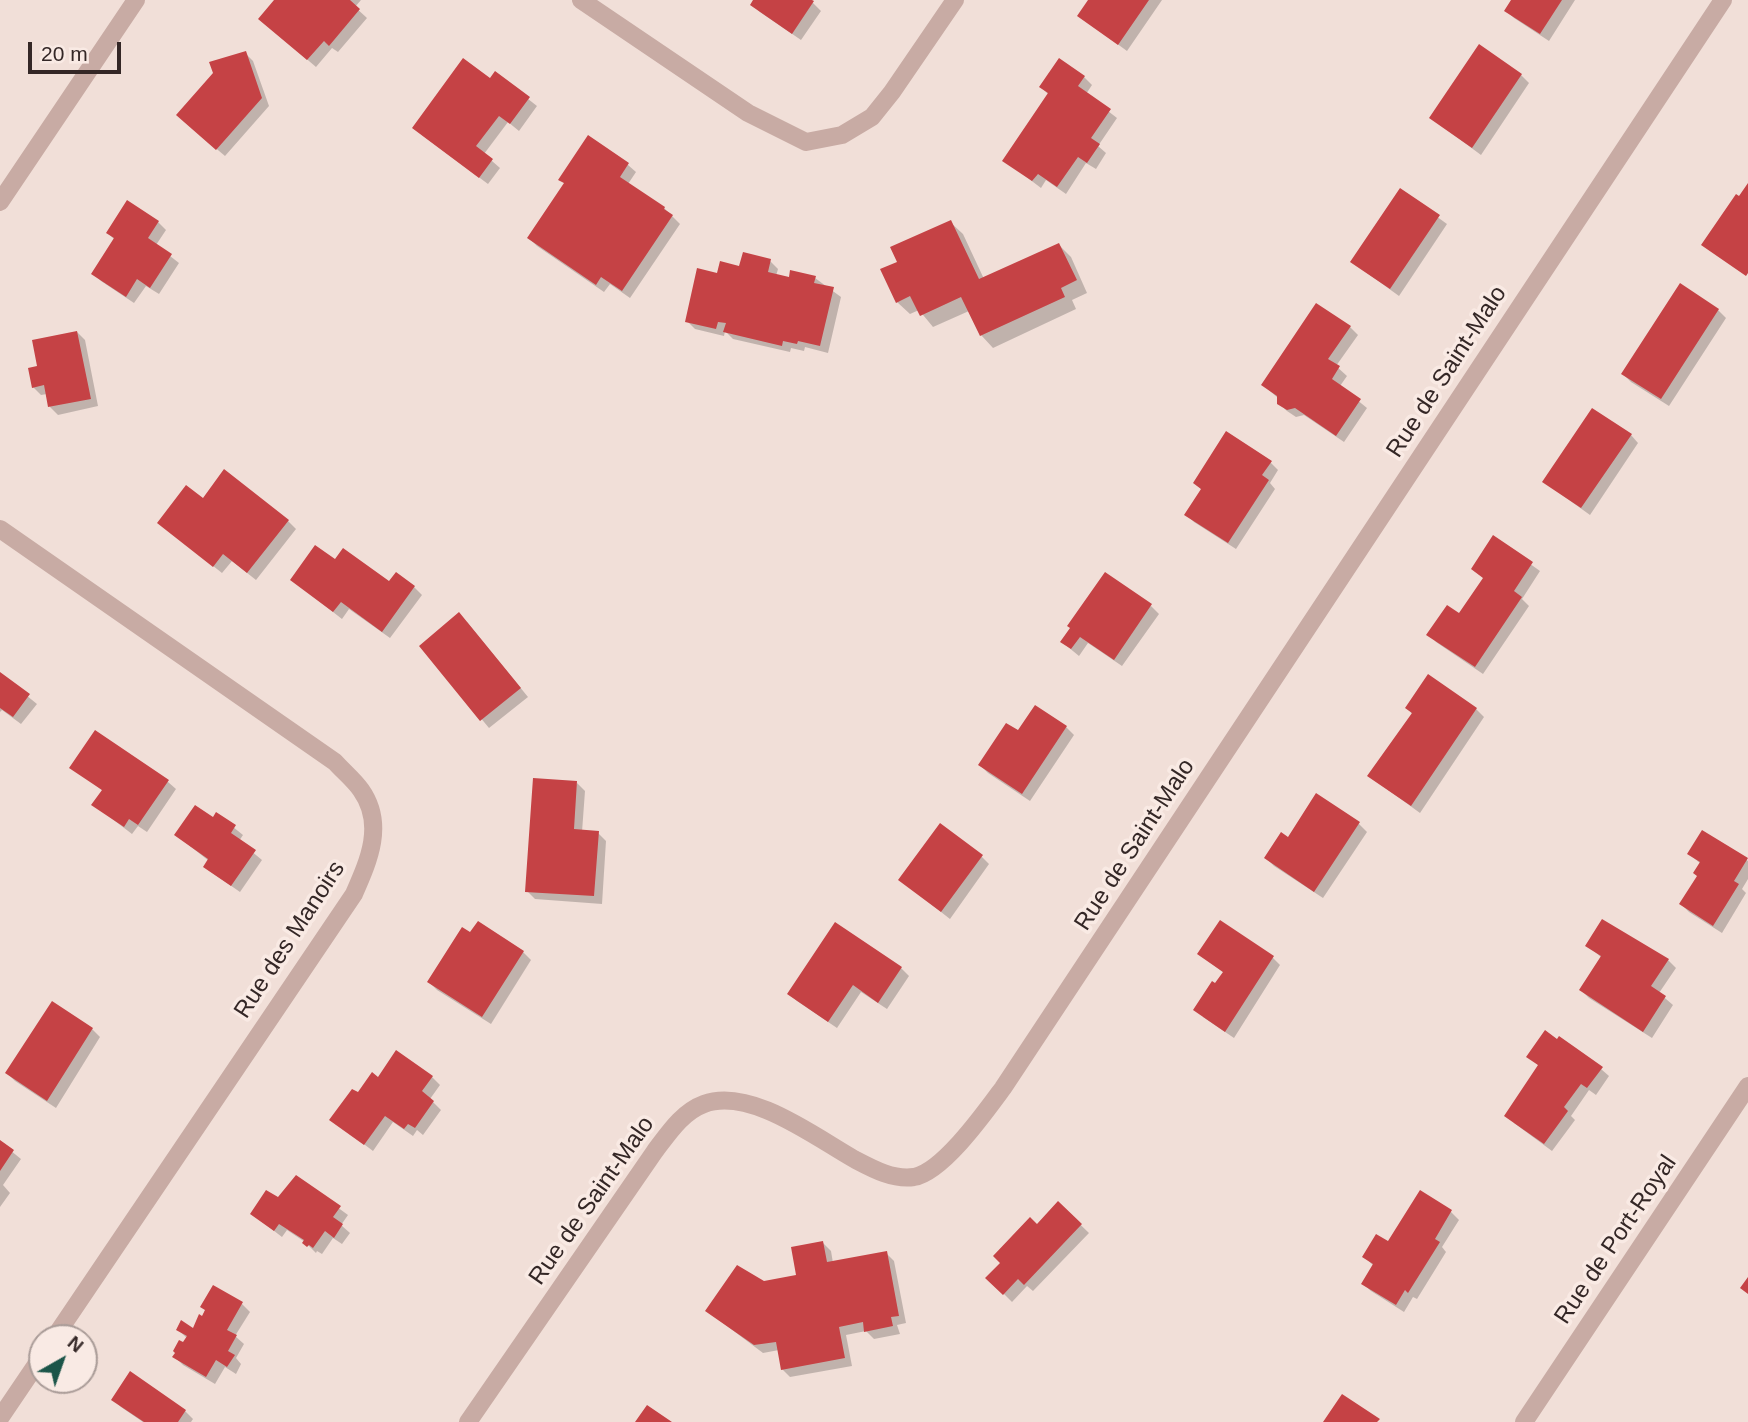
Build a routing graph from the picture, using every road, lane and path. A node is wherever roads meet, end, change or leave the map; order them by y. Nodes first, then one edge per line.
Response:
1 (136, 0) edge
2 (581, 0) edge
3 (955, 0) edge
4 (1723, 0) edge
5 (0, 202) edge
6 (0, 528) edge
7 (1748, 1086) edge
8 (63, 1324) edge
9 (28, 1377) edge
10 (0, 1418) edge
11 (468, 1422) edge
12 (1524, 1422) edge

1 - 5 street
2 - 3 street
4 - 11 street, Rue de Saint-Malo
6 - 8 street, Rue des Manoirs
7 - 12 street, Rue de Port-Royal
9 - 10 street

